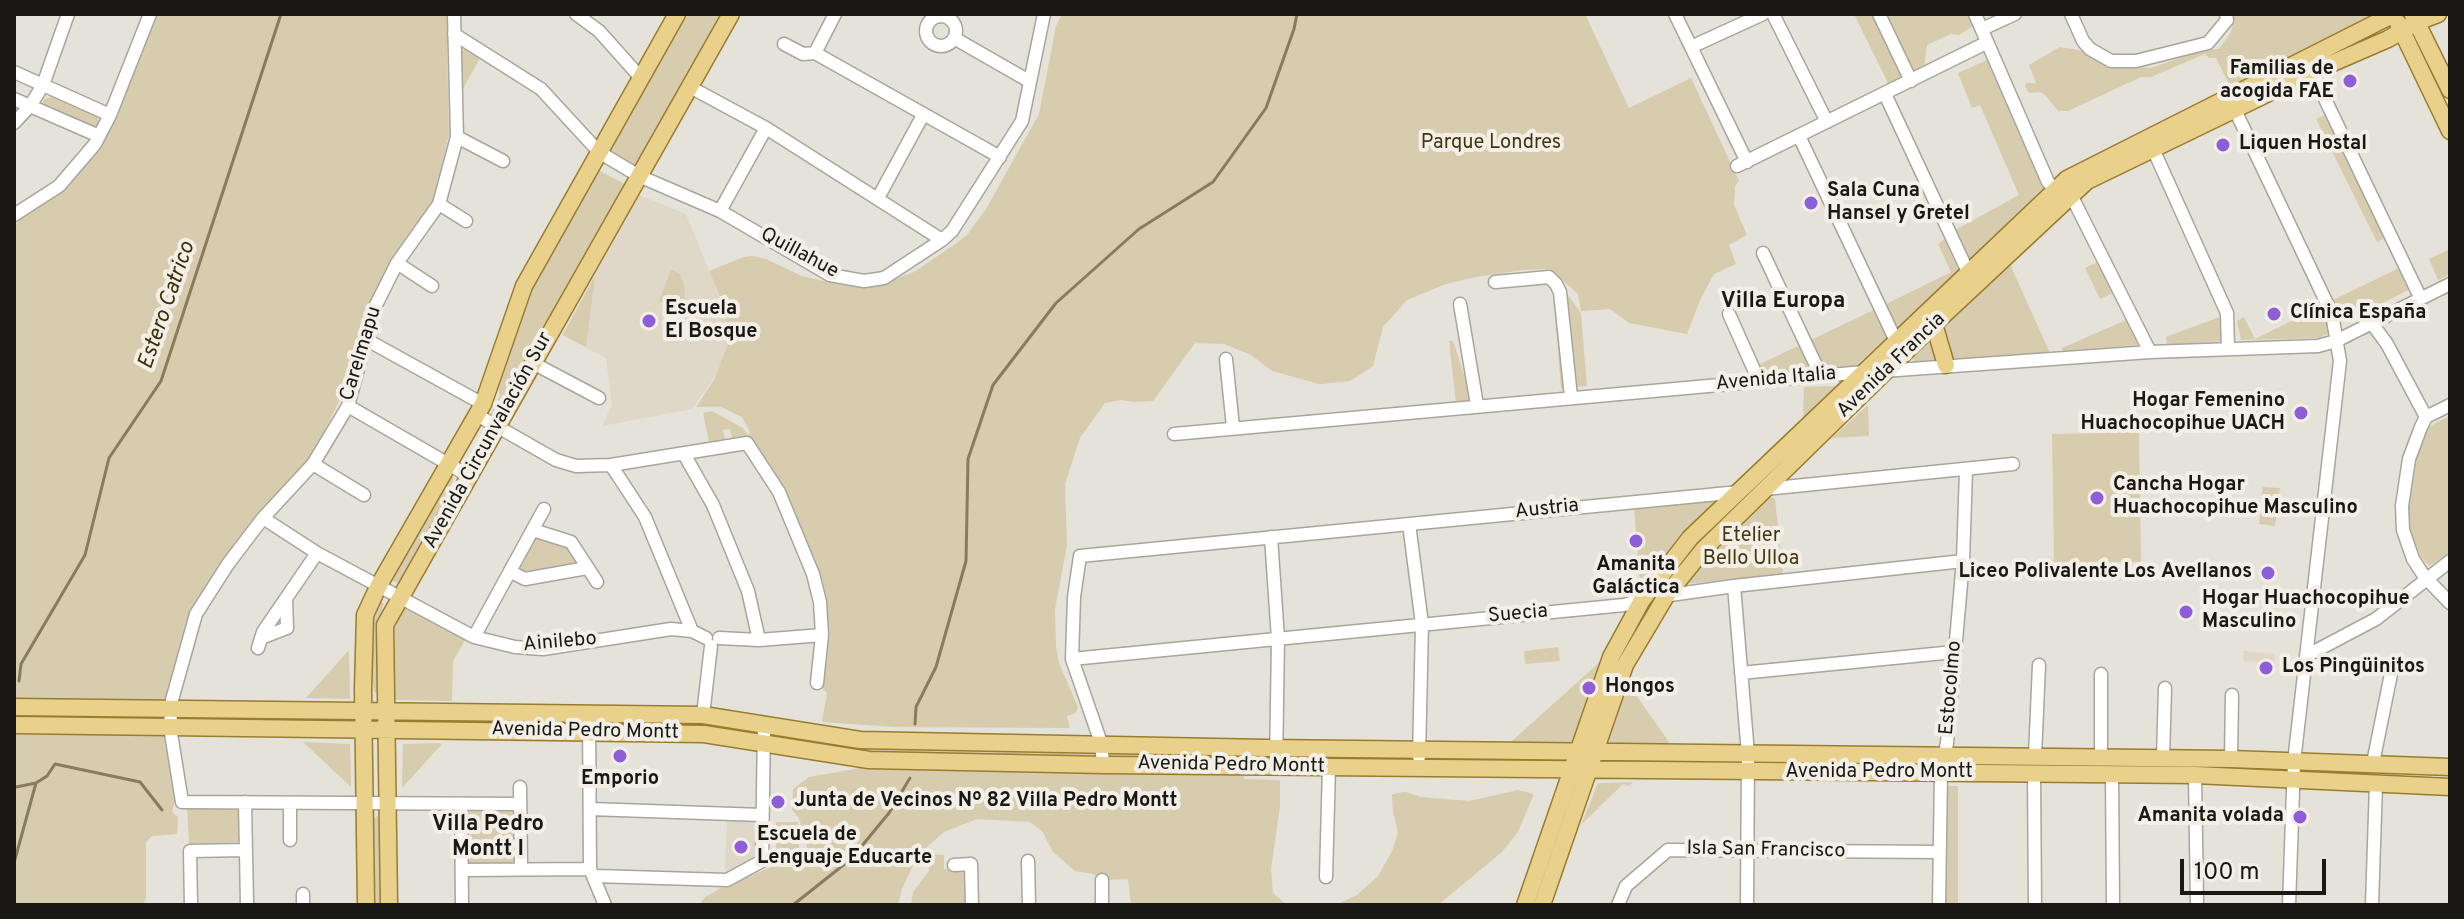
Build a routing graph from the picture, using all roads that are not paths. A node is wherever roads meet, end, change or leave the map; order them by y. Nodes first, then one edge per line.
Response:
1 (68, 14) edge
2 (150, 14) edge
3 (454, 14) edge
4 (576, 14) edge
5 (677, 14) edge
6 (731, 14) edge
7 (835, 14) edge
8 (1044, 14) edge
9 (1675, 14) edge
10 (1763, 14) edge
11 (1773, 14) edge
12 (1879, 14) edge
13 (1975, 14) edge
14 (2015, 14) edge
15 (2071, 14) edge
16 (2226, 14) edge
17 (2394, 14) edge
18 (2438, 14) edge
19 (2414, 18) edge
20 (1982, 29) junction
21 (2402, 31) junction
22 (454, 34) junction
23 (954, 38) dead end
24 (1986, 43) junction
25 (784, 44) dead end
26 (1691, 47) junction
27 (815, 53) junction
28 (14, 72) edge
29 (2312, 72) junction
30 (641, 78) junction
31 (1029, 81) junction
32 (1911, 81) junction
33 (43, 85) junction
34 (690, 87) junction
35 (2450, 90) edge
36 (1885, 94) junction
37 (14, 99) edge
38 (30, 106) junction
39 (2235, 110) junction
40 (110, 115) junction
41 (923, 115) junction
42 (1827, 122) junction
43 (14, 123) edge
44 (766, 128) junction
45 (2450, 131) edge
46 (99, 136) junction
47 (1799, 136) junction
48 (457, 137) junction
49 (2154, 151) junction
50 (599, 152) junction
51 (1000, 157) junction
52 (503, 161) dead end
53 (639, 176) junction
54 (2063, 192) junction
55 (878, 198) junction
56 (439, 204) junction
57 (720, 211) junction
58 (14, 215) edge
59 (466, 221) dead end
60 (942, 240) junction
61 (1763, 253) dead end
62 (397, 263) junction
63 (1968, 272) junction
64 (1495, 282) dead end
65 (2450, 284) edge
66 (432, 286) dead end
67 (2420, 297) junction
68 (1460, 304) dead end
69 (1729, 314) dead end
70 (2371, 322) junction
71 (1934, 324) junction
72 (367, 340) junction
73 (1896, 341) junction
74 (2336, 341) junction
75 (2228, 349) junction
76 (2150, 352) junction
77 (1226, 359) dead end
78 (533, 363) junction
79 (1946, 365) junction
80 (1886, 371) junction
81 (1862, 373) junction
82 (1821, 376) junction
83 (1759, 381) junction
84 (1571, 397) junction
85 (599, 398) dead end
86 (1477, 405) junction
87 (2450, 405) edge
88 (348, 406) junction
89 (480, 410) junction
90 (2426, 417) junction
91 (1233, 427) junction
92 (497, 428) junction
93 (1174, 434) dead end
94 (684, 454) junction
95 (313, 464) junction
96 (2013, 464) dead end
97 (448, 465) junction
98 (611, 465) junction
99 (1966, 470) junction
100 (469, 476) junction
101 (1764, 489) junction
102 (1738, 492) junction
103 (364, 495) dead end
104 (544, 509) dead end
105 (263, 518) junction
106 (1409, 524) junction
107 (533, 530) junction
108 (1271, 537) junction
109 (317, 553) junction
110 (1963, 561) junction
111 (2450, 561) edge
112 (587, 568) junction
113 (511, 572) junction
114 (2428, 580) junction
115 (597, 582) dead end
116 (379, 585) junction
117 (1734, 586) junction
118 (1666, 596) junction
119 (401, 597) junction
120 (1642, 600) junction
121 (2450, 603) edge
122 (681, 608) junction
123 (1422, 624) junction
124 (671, 629) junction
125 (692, 631) junction
126 (822, 635) junction
127 (474, 637) junction
128 (1278, 639) junction
129 (759, 640) junction
130 (712, 641) junction
131 (259, 643) dead end
132 (1954, 652) junction
133 (2306, 656) junction
134 (1072, 659) junction
135 (2039, 665) dead end
136 (2392, 669) dead end
137 (1741, 673) junction
138 (2101, 674) dead end
139 (817, 683) dead end
140 (2165, 688) dead end
141 (2232, 695) dead end
142 (14, 707) edge
143 (171, 710) junction
144 (363, 712) junction
145 (386, 712) junction
146 (589, 714) junction
147 (703, 715) junction
148 (14, 725) edge
149 (170, 727) junction
150 (363, 730) junction
151 (386, 730) junction
152 (589, 732) junction
153 (763, 734) junction
154 (1101, 745) junction
155 (1276, 748) junction
156 (1419, 749) junction
157 (1587, 751) junction
158 (1748, 754) junction
159 (1945, 755) junction
160 (2035, 756) junction
161 (2101, 757) junction
162 (2163, 758) junction
163 (2231, 759) junction
164 (2373, 763) junction
165 (1104, 765) junction
166 (1276, 766) junction
167 (1329, 767) junction
168 (2450, 767) edge
169 (1419, 768) junction
170 (1581, 769) junction
171 (2294, 770) junction
172 (1749, 772) junction
173 (1941, 773) junction
174 (2034, 775) junction
175 (2112, 775) junction
176 (2195, 775) junction
177 (2376, 784) junction
178 (520, 787) dead end
179 (2450, 787) edge
180 (245, 802) junction
181 (290, 803) junction
182 (364, 804) junction
183 (387, 804) junction
184 (461, 804) junction
185 (520, 804) junction
186 (590, 809) junction
187 (762, 815) junction
188 (290, 840) dead end
189 (246, 850) junction
190 (1747, 851) junction
191 (1939, 852) junction
192 (1028, 861) dead end
193 (954, 865) dead end
194 (521, 869) junction
195 (462, 870) junction
196 (592, 872) junction
197 (1326, 877) dead end
198 (1102, 880) dead end
199 (191, 905) edge
200 (247, 905) edge
201 (366, 905) edge
202 (389, 905) edge
203 (462, 905) edge
204 (605, 905) edge
205 (972, 905) edge
206 (1029, 905) edge
207 (1102, 905) edge
208 (1531, 905) edge
209 (1618, 905) edge
210 (1747, 905) edge
211 (1939, 905) edge
212 (2035, 905) edge
213 (2113, 905) edge
214 (2197, 905) edge
215 (2289, 905) edge
216 (2372, 905) edge

1 - 33 street
2 - 40 street
3 - 22 street, Carelmapu
4 - 30 street
5 - 30 main road, Avenida Circunvalación Sur
6 - 34 main road, Avenida Circunvalación Sur
7 - 27 street
8 - 31 street, Quillahue
9 - 26 street
10 - 26 street
11 - 42 street
12 - 32 street
13 - 20 street
14 - 20 street
15 - 16 street
17 - 21 main road
17 - 54 main road, Avenida Francia
18 - 19 main road, Avenida Francia
19 - 21 main road, Avenida Francia
19 - 35 main road
20 - 24 street
21 - 29 main road, Avenida Francia
21 - 45 main road
22 - 48 street, Carelmapu
22 - 50 street, Quillahue
23 - 31 street
24 - 32 street
24 - 54 street
25 - 27 street
26 - 47 street
27 - 41 street
28 - 33 street
29 - 39 main road, Avenida Francia
29 - 67 street
30 - 50 main road, Avenida Circunvalación Sur
31 - 51 street, Quillahue
32 - 36 street
33 - 38 street
33 - 40 street
34 - 44 street
34 - 53 main road, Avenida Circunvalación Sur
36 - 42 street
36 - 63 street
37 - 38 street
38 - 43 street
38 - 46 street
39 - 49 main road, Avenida Francia
39 - 74 street
40 - 46 street
41 - 51 street
41 - 55 street
42 - 47 street
44 - 55 street
44 - 57 street
46 - 58 street
47 - 73 street
48 - 52 street
48 - 56 street, Carelmapu
49 - 54 main road, Avenida Francia
49 - 75 street
50 - 53 street, Quillahue
50 - 89 main road, Avenida Circunvalación Sur
51 - 60 street, Quillahue
53 - 57 street, Quillahue
53 - 78 main road, Avenida Circunvalación Sur
54 - 63 main road, Avenida Francia
54 - 71 main road, Avenida Francia
54 - 76 street
55 - 60 street
56 - 59 street
56 - 62 street, Carelmapu
57 - 60 street, Quillahue
61 - 82 street
62 - 66 street
62 - 72 street, Carelmapu
63 - 73 main road, Avenida Francia
64 - 84 street
65 - 67 street, Avenida Italia
67 - 70 street, Avenida Italia
68 - 86 street
69 - 83 street
70 - 74 street, Avenida Italia
70 - 90 street
71 - 79 main road
71 - 80 main road, Avenida Francia
72 - 88 street, Carelmapu
72 - 89 street
73 - 81 main road, Avenida Francia
74 - 75 street, Avenida Italia
74 - 133 street
75 - 76 street, Avenida Italia
76 - 79 street, Avenida Italia
77 - 91 street
78 - 85 street
78 - 92 main road, Avenida Circunvalación Sur
79 - 80 street, Avenida Italia
80 - 81 street, Avenida Italia
80 - 101 main road, Avenida Francia
81 - 82 street, Avenida Italia
81 - 102 main road, Avenida Francia
82 - 83 street, Avenida Italia
83 - 84 street, Avenida Italia
84 - 86 street, Avenida Italia
86 - 91 street, Avenida Italia
87 - 90 street
88 - 95 street, Carelmapu
88 - 97 street
89 - 92 street
89 - 97 main road, Avenida Circunvalación Sur
90 - 114 street
91 - 93 street, Avenida Italia
92 - 98 street
92 - 100 main road, Avenida Circunvalación Sur
94 - 98 street
94 - 126 street
94 - 129 street
95 - 103 street
95 - 105 street, Carelmapu
96 - 99 street, Austria
97 - 100 street
97 - 116 main road, Avenida Circunvalación Sur
98 - 122 street
99 - 101 street, Austria
99 - 110 street, Estocolmo
100 - 119 main road, Avenida Circunvalación Sur
101 - 102 street, Austria
101 - 118 main road, Avenida Francia
102 - 106 street, Austria
102 - 120 main road, Avenida Francia
104 - 107 street
105 - 109 street, Ainilebo
105 - 143 street, Carelmapu
106 - 108 street, Austria
106 - 123 street
107 - 112 street
107 - 113 street
108 - 128 street
108 - 134 street, Austria
109 - 116 street, Ainilebo
109 - 131 street
110 - 117 street, Suecia
110 - 132 street, Estocolmo
111 - 114 street
112 - 113 street
112 - 115 street
113 - 127 street
114 - 121 street
114 - 133 street
116 - 119 street, Ainilebo
116 - 144 main road, Avenida Circunvalación Sur
117 - 118 street, Suecia
117 - 137 street
118 - 120 street, Suecia
118 - 157 main road, Avenida Francia
119 - 127 street, Ainilebo
119 - 145 main road, Avenida Circunvalación Sur
120 - 123 street, Suecia
120 - 157 main road, Avenida Francia
122 - 124 street
122 - 125 street
123 - 128 street, Suecia
123 - 156 street
124 - 125 street, Ainilebo
124 - 127 street, Ainilebo
125 - 130 street, Ainilebo
126 - 129 street, Ainilebo
126 - 139 street
128 - 134 street, Suecia
128 - 155 street
129 - 130 street, Ainilebo
130 - 147 street
132 - 137 street
132 - 159 street, Estocolmo
133 - 171 street
134 - 154 street
135 - 160 street
136 - 164 street
137 - 158 street
138 - 161 street
140 - 162 street
141 - 163 street
142 - 143 main road, Avenida Pedro Montt
143 - 144 main road, Avenida Pedro Montt
143 - 149 street, Carelmapu
144 - 145 main road, Avenida Pedro Montt
144 - 150 main road, Avenida Circunvalación Sur
145 - 146 main road, Avenida Pedro Montt
145 - 151 main road, Avenida Circunvalación Sur
146 - 147 main road, Avenida Pedro Montt
146 - 152 street
147 - 153 main road, Avenida Pedro Montt
148 - 149 main road, Avenida Pedro Montt
149 - 150 main road, Avenida Pedro Montt
149 - 180 street, Carelmapu
150 - 151 main road, Avenida Pedro Montt
150 - 182 main road, Avenida Circunvalación Sur
151 - 152 main road, Avenida Pedro Montt
151 - 183 main road, Avenida Circunvalación Sur
152 - 153 main road, Avenida Pedro Montt
152 - 186 street
153 - 154 main road, Avenida Pedro Montt
153 - 165 main road, Avenida Pedro Montt
153 - 187 street
154 - 155 main road, Avenida Pedro Montt
154 - 165 street
155 - 156 main road, Avenida Pedro Montt
155 - 166 street
156 - 157 main road, Avenida Pedro Montt
156 - 169 street
157 - 158 main road, Avenida Pedro Montt
157 - 170 main road, Avenida Francia
158 - 159 main road, Avenida Pedro Montt
158 - 172 street
159 - 160 main road, Avenida Pedro Montt
159 - 173 street, Estocolmo
160 - 161 main road, Avenida Pedro Montt
161 - 162 main road, Avenida Pedro Montt
162 - 163 main road, Avenida Pedro Montt
163 - 171 main road, Avenida Pedro Montt
164 - 168 main road, Avenida Pedro Montt
164 - 171 main road, Avenida Pedro Montt
165 - 166 main road, Avenida Pedro Montt
166 - 167 main road, Avenida Pedro Montt
167 - 169 main road, Avenida Pedro Montt
167 - 197 street
169 - 170 main road, Avenida Pedro Montt
170 - 172 main road, Avenida Pedro Montt
170 - 208 main road, Avenida Francia
171 - 176 main road, Avenida Pedro Montt
171 - 177 main road, Avenida Pedro Montt
171 - 215 street
172 - 173 main road, Avenida Pedro Montt
172 - 190 street
173 - 174 main road, Avenida Pedro Montt
173 - 191 street, Estocolmo
174 - 175 main road, Avenida Pedro Montt
174 - 212 street
175 - 176 main road, Avenida Pedro Montt
175 - 213 street
176 - 214 street
177 - 179 main road, Avenida Pedro Montt
177 - 216 street
178 - 185 street
180 - 181 street
180 - 189 street
181 - 182 street
181 - 188 street
182 - 183 street
182 - 201 main road, Avenida Circunvalación Sur
183 - 184 street
183 - 202 main road, Avenida Circunvalación Sur
184 - 185 street
184 - 195 street
185 - 194 street
186 - 187 street
186 - 196 street
187 - 196 street
189 - 199 street
189 - 200 street
190 - 191 street, Isla San Francisco
190 - 209 street, Isla San Francisco
190 - 210 street
191 - 211 street, Estocolmo
192 - 206 street
193 - 205 street
194 - 195 street
194 - 196 street
195 - 203 street
196 - 204 street
198 - 207 street

